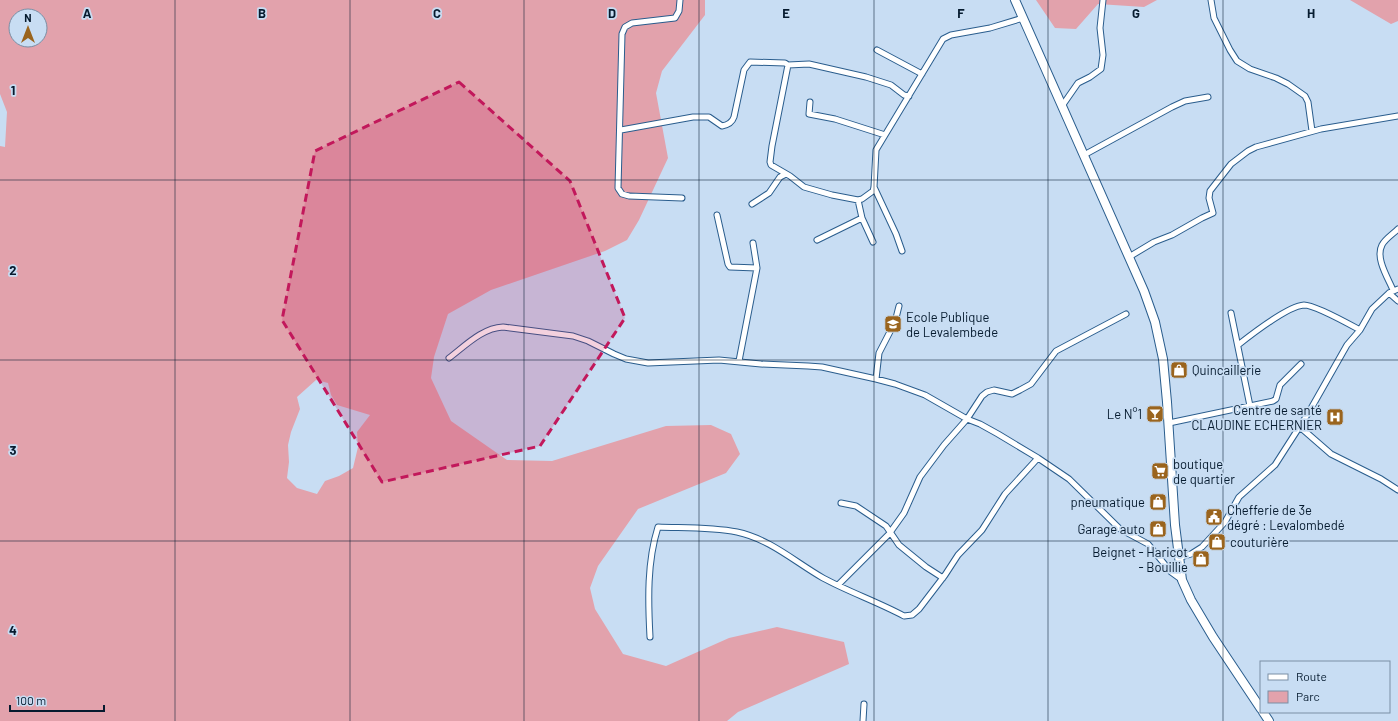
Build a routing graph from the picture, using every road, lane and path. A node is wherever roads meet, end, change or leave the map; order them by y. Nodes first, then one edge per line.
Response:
1 (680, 0) edge
2 (1015, 0) edge
3 (1103, 0) edge
4 (1211, 0) edge
5 (1024, 18) junction
6 (877, 50) dead end
7 (788, 65) junction
8 (922, 74) junction
9 (909, 96) junction
10 (1208, 97) dead end
11 (810, 102) dead end
12 (1062, 106) junction
13 (1398, 116) edge
14 (620, 130) junction
15 (1312, 131) junction
16 (885, 135) junction
17 (1084, 155) junction
18 (786, 174) junction
19 (874, 187) junction
20 (682, 198) dead end
21 (858, 200) junction
22 (752, 204) dead end
23 (717, 215) dead end
24 (862, 218) junction
25 (1398, 229) edge
26 (818, 240) dead end
27 (873, 242) dead end
28 (753, 243) dead end
29 (902, 250) dead end
30 (1129, 257) junction
31 (757, 268) junction
32 (1394, 291) edge
33 (1398, 301) edge
34 (900, 306) dead end
35 (1231, 312) dead end
36 (1126, 314) dead end
37 (1360, 330) junction
38 (1238, 344) junction
39 (449, 358) dead end
40 (739, 361) junction
41 (1301, 364) dead end
42 (876, 379) junction
43 (1250, 406) junction
44 (967, 419) junction
45 (1168, 423) junction
46 (1300, 427) junction
47 (1038, 458) junction
48 (1398, 490) edge
49 (841, 503) dead end
50 (891, 532) junction
51 (1178, 558) junction
52 (943, 578) junction
53 (1182, 580) junction
54 (838, 585) junction
55 (650, 637) dead end
56 (864, 704) dead end
57 (1260, 708) edge
58 (863, 721) edge

1 - 14 street
2 - 5 main road
3 - 12 street
4 - 15 street
5 - 8 street
5 - 12 main road
6 - 8 street
7 - 9 street
7 - 14 street
7 - 18 street
8 - 9 street
9 - 16 street
10 - 17 street
11 - 16 street
12 - 17 main road
13 - 15 street
14 - 20 street
15 - 30 street
16 - 19 street
17 - 30 main road
18 - 21 street
18 - 22 street
19 - 21 street
19 - 29 street
21 - 24 street
23 - 31 street
24 - 26 street
24 - 27 street
25 - 32 street
28 - 31 street
30 - 45 main road
31 - 40 street
32 - 33 street
32 - 37 street
34 - 42 street
35 - 38 street
36 - 44 street
37 - 38 street
37 - 46 street
38 - 43 street
39 - 40 street
40 - 42 street
41 - 43 street
42 - 44 street
43 - 45 street
44 - 47 street
44 - 50 street
45 - 51 main road
46 - 48 street
46 - 51 street
47 - 52 street
47 - 53 street
49 - 50 street
50 - 52 street
50 - 54 street
51 - 53 main road
52 - 54 street
53 - 57 main road
54 - 55 street
56 - 58 street

